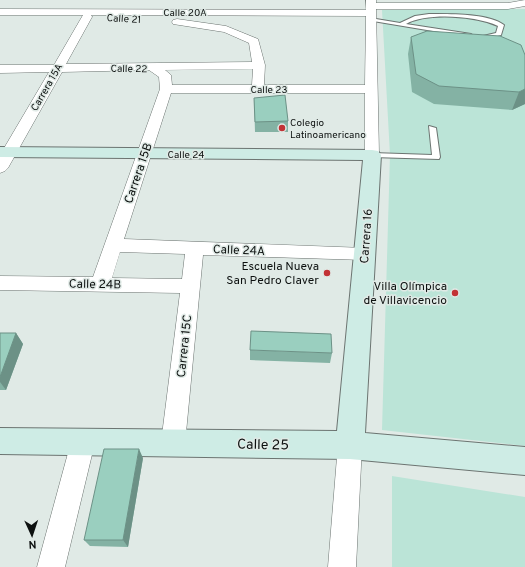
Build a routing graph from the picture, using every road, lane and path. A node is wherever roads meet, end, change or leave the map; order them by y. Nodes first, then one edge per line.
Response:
1 (191, 0) edge
2 (525, 2) edge
3 (371, 10) edge
4 (0, 12) edge
5 (189, 12) junction
6 (61, 13) junction
7 (81, 15) junction
8 (11, 22) dead end
9 (402, 24) junction
10 (259, 65) junction
11 (153, 68) junction
12 (0, 69) edge
13 (56, 69) junction
14 (166, 89) junction
15 (258, 89) junction
16 (371, 89) junction
17 (432, 128) dead end
18 (4, 153) edge
19 (144, 153) junction
20 (372, 155) junction
21 (0, 168) edge
22 (113, 245) junction
23 (195, 248) junction
24 (365, 254) junction
25 (0, 282) edge
26 (100, 284) junction
27 (190, 286) junction
28 (0, 441) edge
29 (83, 442) junction
30 (173, 443) junction
31 (350, 445) junction
32 (525, 462) edge
33 (51, 567) edge
34 (342, 567) edge

1 - 5 street
2 - 3 street, Calle 20A
3 - 5 street, Calle 20A
3 - 9 lane
3 - 16 street, Carrera 16
4 - 6 street, Calle 20A
5 - 7 street, Calle 20A
6 - 7 street, Calle 20A
6 - 8 street
7 - 10 street, Calle 21
7 - 13 street, Carrera 15A
9 - 9 lane
10 - 11 street, Calle 22
10 - 15 street
11 - 13 street, Calle 22
11 - 14 street
12 - 13 street, Calle 22
13 - 18 street, Carrera 15A
14 - 15 street, Calle 23
14 - 19 street, Carrera 15B
15 - 16 street, Calle 23
16 - 20 street, Carrera 16
17 - 20 lane
18 - 19 street, Calle 24
18 - 21 street, Carrera 15A
19 - 20 street, Calle 24
19 - 22 street, Carrera 15B
20 - 24 street, Carrera 16
22 - 23 street, Calle 24A
22 - 26 street, Carrera 15B
23 - 24 street, Calle 24A
23 - 27 street, Carrera 15C
24 - 31 street, Carrera 16
25 - 26 street, Calle 24B
26 - 27 street, Calle 24B
27 - 30 street, Carrera 15C
28 - 29 street, Calle 25
29 - 30 street, Calle 25
29 - 33 street
30 - 31 street, Calle 25
31 - 32 street, Calle 25
31 - 34 street, Carrera 16

